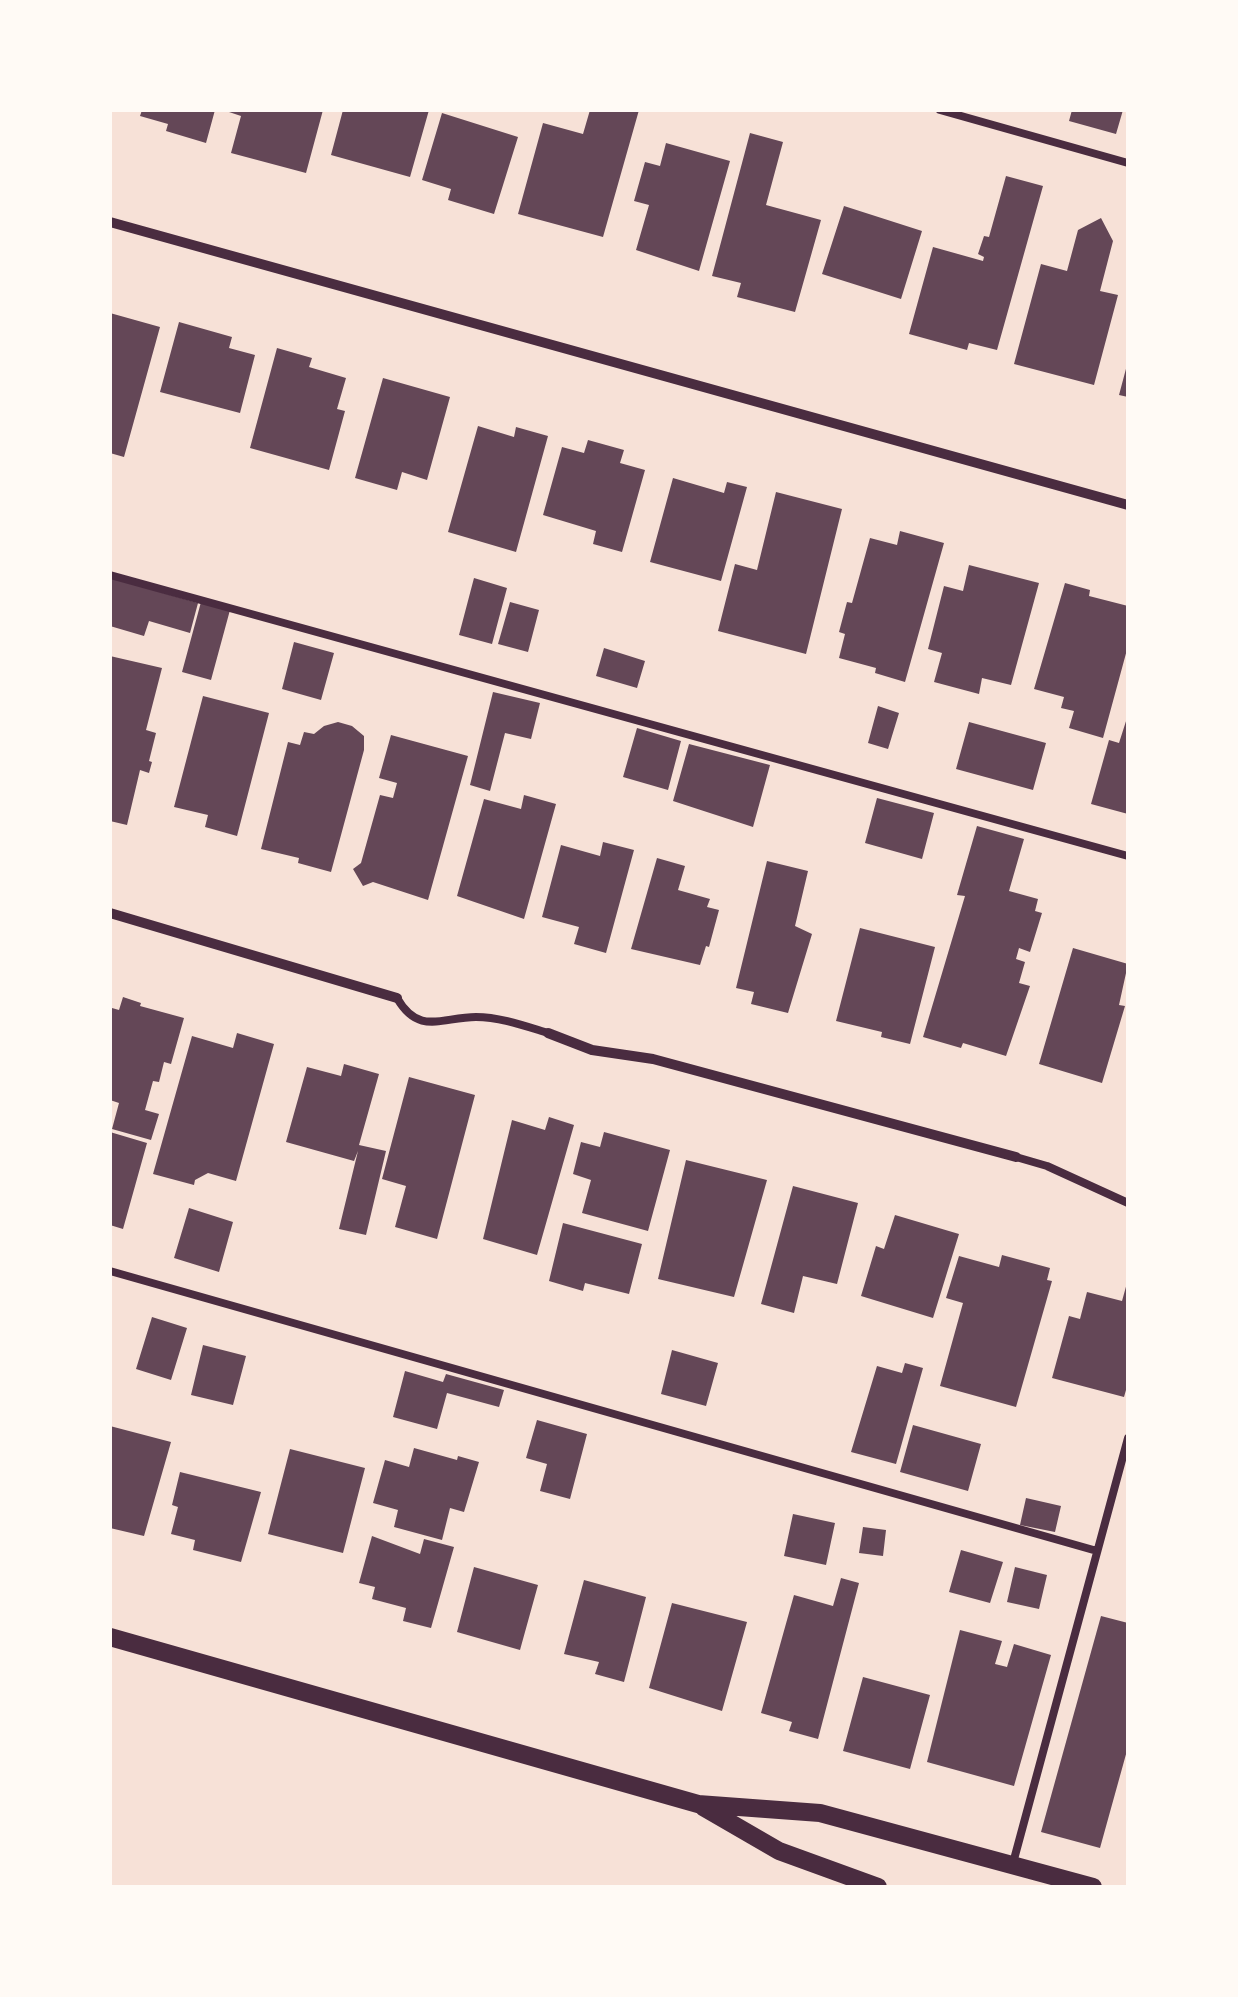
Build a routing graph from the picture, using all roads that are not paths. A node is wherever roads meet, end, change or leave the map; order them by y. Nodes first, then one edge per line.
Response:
1 (940, 110) edge
2 (1128, 163) edge
3 (110, 222) edge
4 (1128, 505) edge
5 (110, 575) edge
6 (1128, 856) edge
7 (110, 913) edge
8 (397, 998) joint
9 (548, 1033) joint
10 (1016, 1157) joint
11 (1128, 1203) edge
12 (110, 1271) edge
13 (1128, 1438) edge
14 (1097, 1551) junction
15 (110, 1637) edge
16 (698, 1804) junction
17 (1012, 1864) junction
18 (878, 1887) edge
19 (1093, 1887) edge

1 - 2 lane
3 - 4 street
5 - 6 lane
7 - 8 street
8 - 9 lane
9 - 10 street
10 - 11 lane
12 - 14 lane
13 - 14 lane
14 - 17 lane
15 - 16 street
16 - 17 street
16 - 18 street
17 - 19 street

